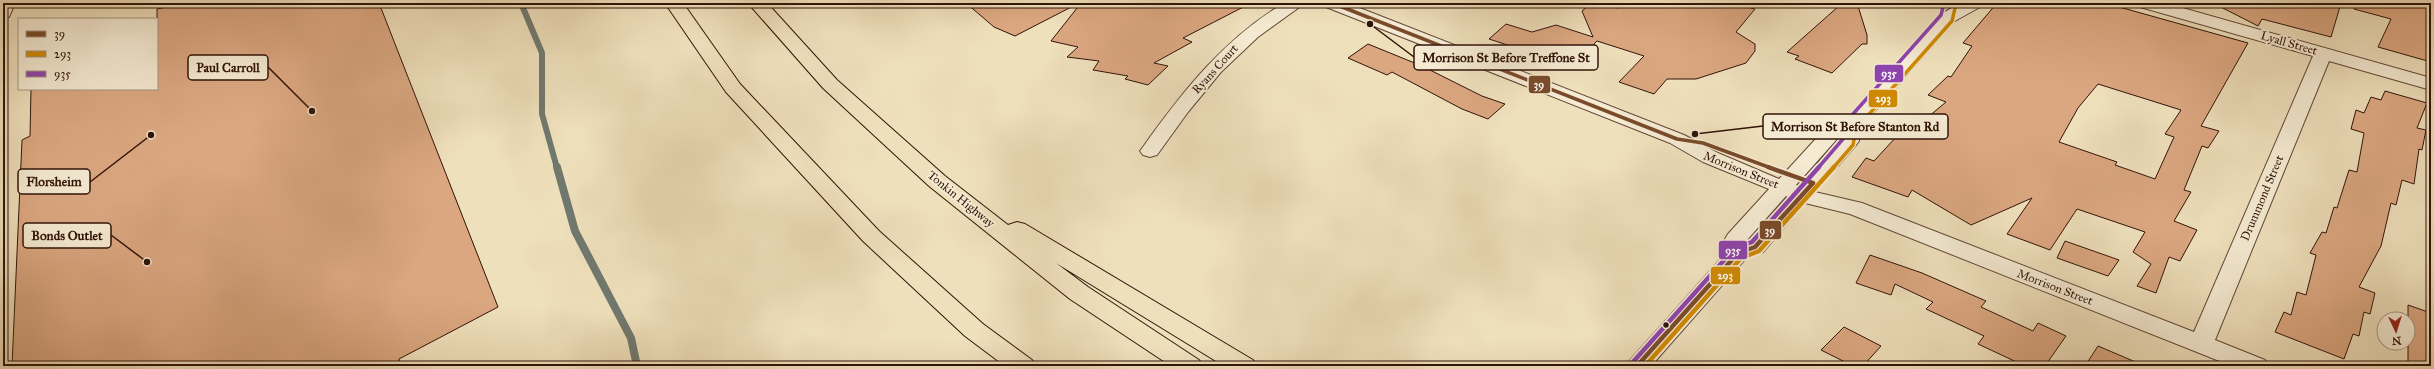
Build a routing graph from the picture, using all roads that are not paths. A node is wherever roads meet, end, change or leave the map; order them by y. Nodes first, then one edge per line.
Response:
1 (674, 3) edge
2 (757, 3) edge
3 (1296, 3) edge
4 (1332, 3) edge
5 (1974, 3) edge
6 (2146, 3) edge
7 (1949, 10) edge
8 (2323, 53) junction
9 (2431, 84) edge
10 (1150, 151) dead end
11 (937, 181) junction
12 (1797, 185) junction
13 (2201, 344) junction
14 (2228, 361) edge
15 (1023, 366) edge
16 (1190, 366) edge
17 (1244, 366) edge
18 (1637, 366) edge
19 (2256, 366) edge

1 - 15 highway
2 - 11 highway, Tonkin Highway
3 - 10 street, Ryans Court
4 - 12 street, Morrison Street
5 - 7 street
6 - 8 street, Lyall Street
7 - 12 street
8 - 9 street, Lyall Street
8 - 13 street, Drummond Street
11 - 16 highway, Tonkin Highway
11 - 17 highway
12 - 13 street, Morrison Street
12 - 18 street
13 - 14 street, Morrison Street
14 - 19 street, Morrison Street

